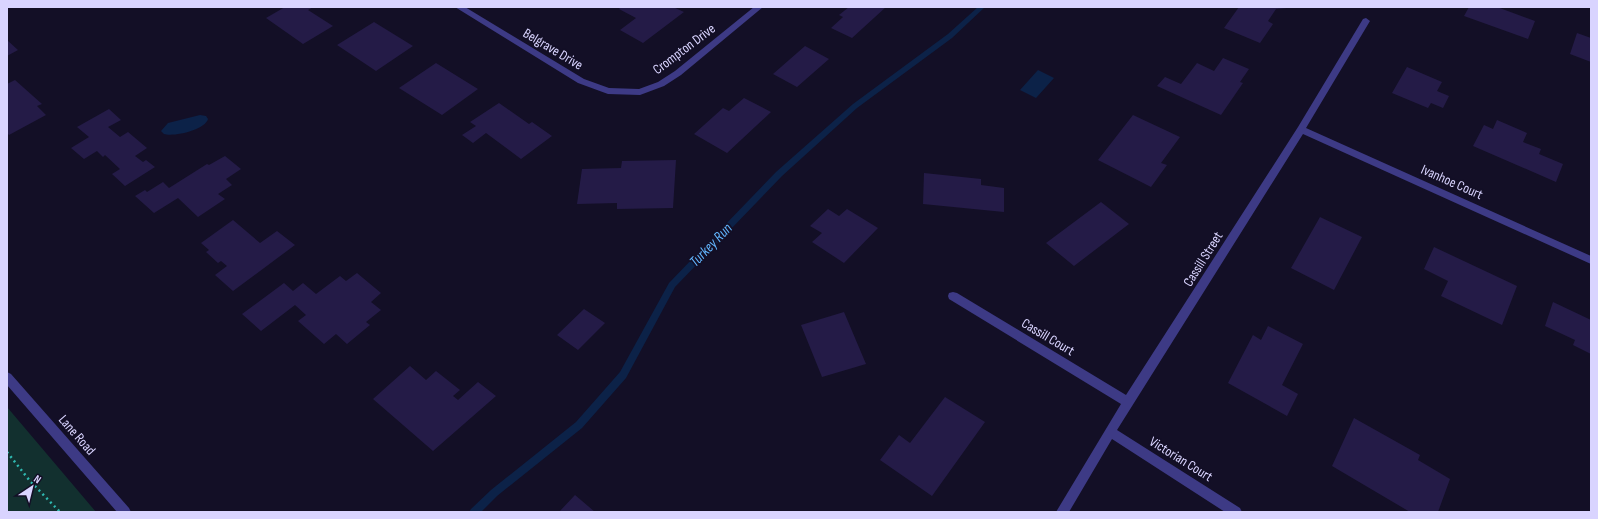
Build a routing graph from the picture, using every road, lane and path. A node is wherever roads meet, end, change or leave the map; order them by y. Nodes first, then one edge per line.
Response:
1 (459, 7) edge
2 (759, 7) edge
3 (1366, 21) dead end
4 (640, 92) joint
5 (1302, 129) junction
6 (1591, 260) edge
7 (953, 296) dead end
8 (7, 377) edge
9 (1128, 402) junction
10 (1110, 432) junction
11 (7, 452) edge
12 (60, 512) edge
13 (125, 512) edge
14 (1062, 512) edge
15 (1236, 512) edge

1 - 4 street, Belgrave Drive
2 - 4 street, Crompton Drive
3 - 5 street, Cassill Street
5 - 6 street, Ivanhoe Court
5 - 9 street, Cassill Street
7 - 9 street, Cassill Court
8 - 13 street, Lane Road
9 - 10 street, Cassill Street
10 - 14 street, Cassill Street
10 - 15 street, Victorian Court
11 - 12 path

